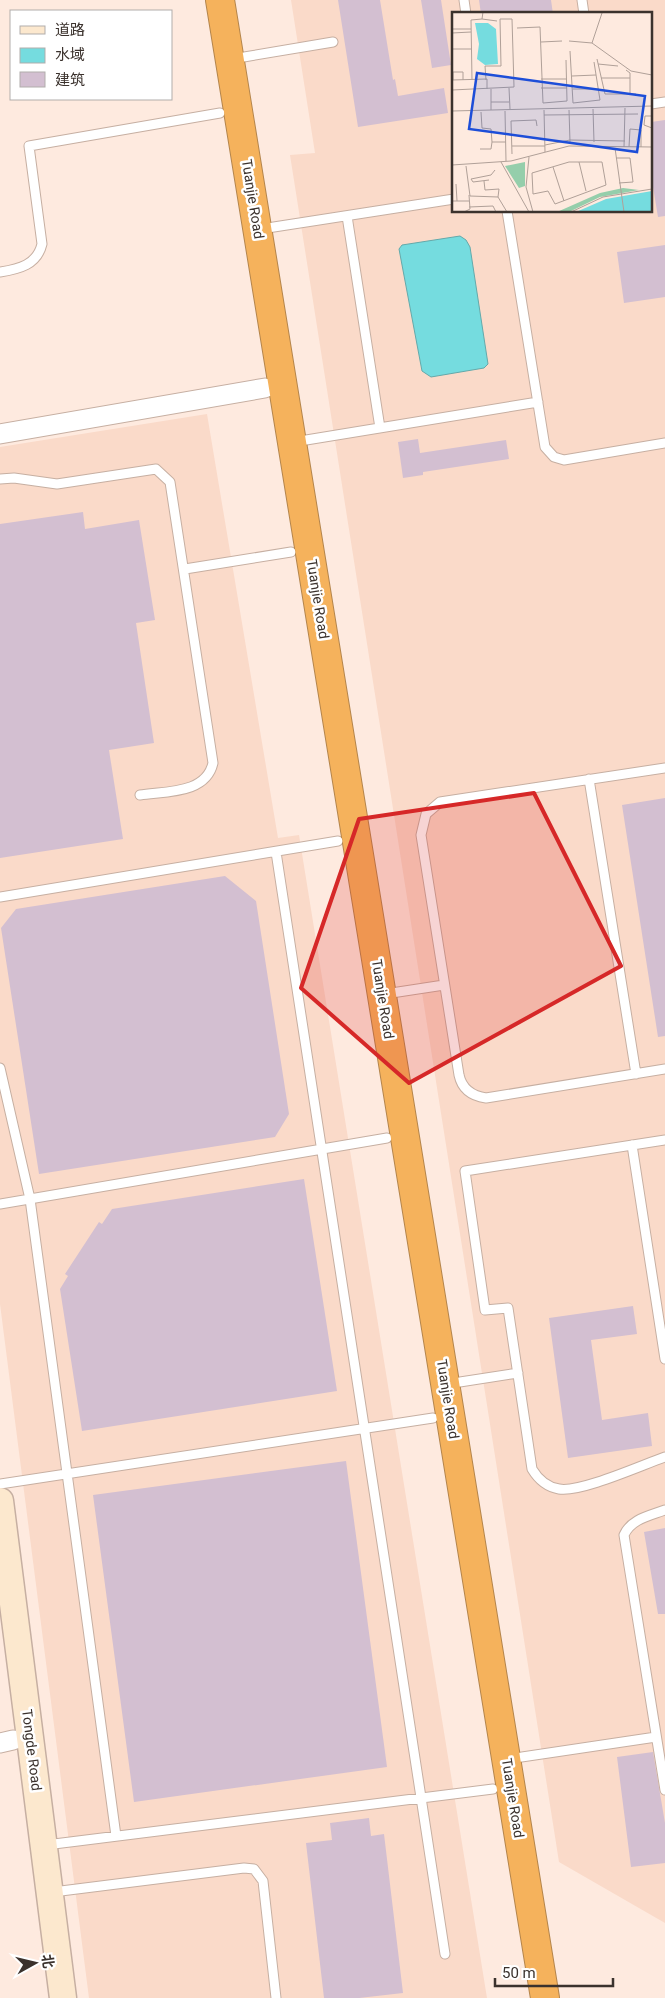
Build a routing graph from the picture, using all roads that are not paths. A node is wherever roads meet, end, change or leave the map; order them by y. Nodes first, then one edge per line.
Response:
1 (201, 0) edge
2 (220, 0) edge
3 (333, 42) dead end
4 (230, 59) junction
5 (665, 102) edge
6 (652, 104) edge
7 (220, 113) junction
8 (452, 199) edge
9 (507, 212) edge
10 (347, 216) junction
11 (258, 229) junction
12 (0, 272) edge
13 (264, 388) junction
14 (538, 402) junction
15 (380, 428) junction
16 (0, 434) edge
17 (292, 442) junction
18 (665, 443) edge
19 (0, 479) edge
20 (291, 552) junction
21 (185, 569) junction
22 (665, 768) edge
23 (589, 779) junction
24 (140, 795) dead end
25 (338, 841) junction
26 (276, 852) junction
27 (0, 897) edge
28 (444, 985) junction
29 (382, 995) junction
30 (0, 1068) edge
31 (665, 1069) edge
32 (636, 1074) junction
33 (387, 1138) junction
34 (665, 1140) edge
35 (632, 1145) junction
36 (322, 1149) junction
37 (30, 1199) junction
38 (0, 1204) edge
39 (665, 1359) edge
40 (518, 1373) junction
41 (446, 1385) junction
42 (432, 1418) junction
43 (365, 1428) junction
44 (665, 1457) edge
45 (67, 1474) junction
46 (0, 1484) edge
47 (0, 1502) edge
48 (665, 1510) edge
49 (0, 1641) edge
50 (656, 1737) junction
51 (6, 1742) edge
52 (507, 1760) junction
53 (493, 1789) junction
54 (665, 1790) edge
55 (421, 1798) junction
56 (116, 1836) junction
57 (44, 1845) junction
58 (50, 1893) junction
59 (445, 1954) dead end
60 (46, 1998) edge
61 (63, 1998) edge
62 (276, 1998) edge
63 (526, 1998) edge
64 (545, 1998) edge

1 - 7 highway, Tuanjie Road
2 - 4 highway, Tuanjie Road
3 - 4 lane
4 - 11 highway, Tuanjie Road
5 - 6 lane
7 - 12 lane
7 - 13 highway, Tuanjie Road
8 - 10 lane
9 - 14 lane
10 - 11 lane
10 - 15 lane
11 - 17 highway, Tuanjie Road
13 - 16 street
13 - 20 highway, Tuanjie Road
14 - 15 lane
14 - 18 lane
15 - 17 lane
17 - 29 highway, Tuanjie Road
19 - 21 lane
20 - 21 lane
20 - 25 highway, Tuanjie Road
21 - 24 lane
22 - 23 lane
23 - 28 lane
23 - 32 lane
25 - 26 lane
25 - 33 highway, Tuanjie Road
26 - 27 lane
26 - 36 lane
28 - 29 lane
28 - 32 lane
29 - 41 highway, Tuanjie Road
30 - 37 lane
31 - 32 lane
33 - 36 lane
33 - 42 highway, Tuanjie Road
34 - 35 lane
35 - 39 lane
35 - 40 lane
36 - 37 lane
36 - 43 lane
37 - 38 lane
37 - 45 lane
40 - 41 lane
40 - 44 lane
41 - 52 highway, Tuanjie Road
42 - 43 lane
42 - 53 highway, Tuanjie Road
43 - 45 lane
43 - 55 lane
45 - 46 lane
45 - 56 lane
47 - 57 main road, Tongde Road
48 - 50 lane
49 - 51 main road, Tongde Road
50 - 52 lane
50 - 54 lane
51 - 60 main road, Tongde Road
52 - 64 highway, Tuanjie Road
53 - 55 lane
53 - 63 highway, Tuanjie Road
55 - 56 lane
55 - 59 lane
56 - 57 lane
57 - 58 main road, Tongde Road
58 - 61 main road, Tongde Road
58 - 62 lane

